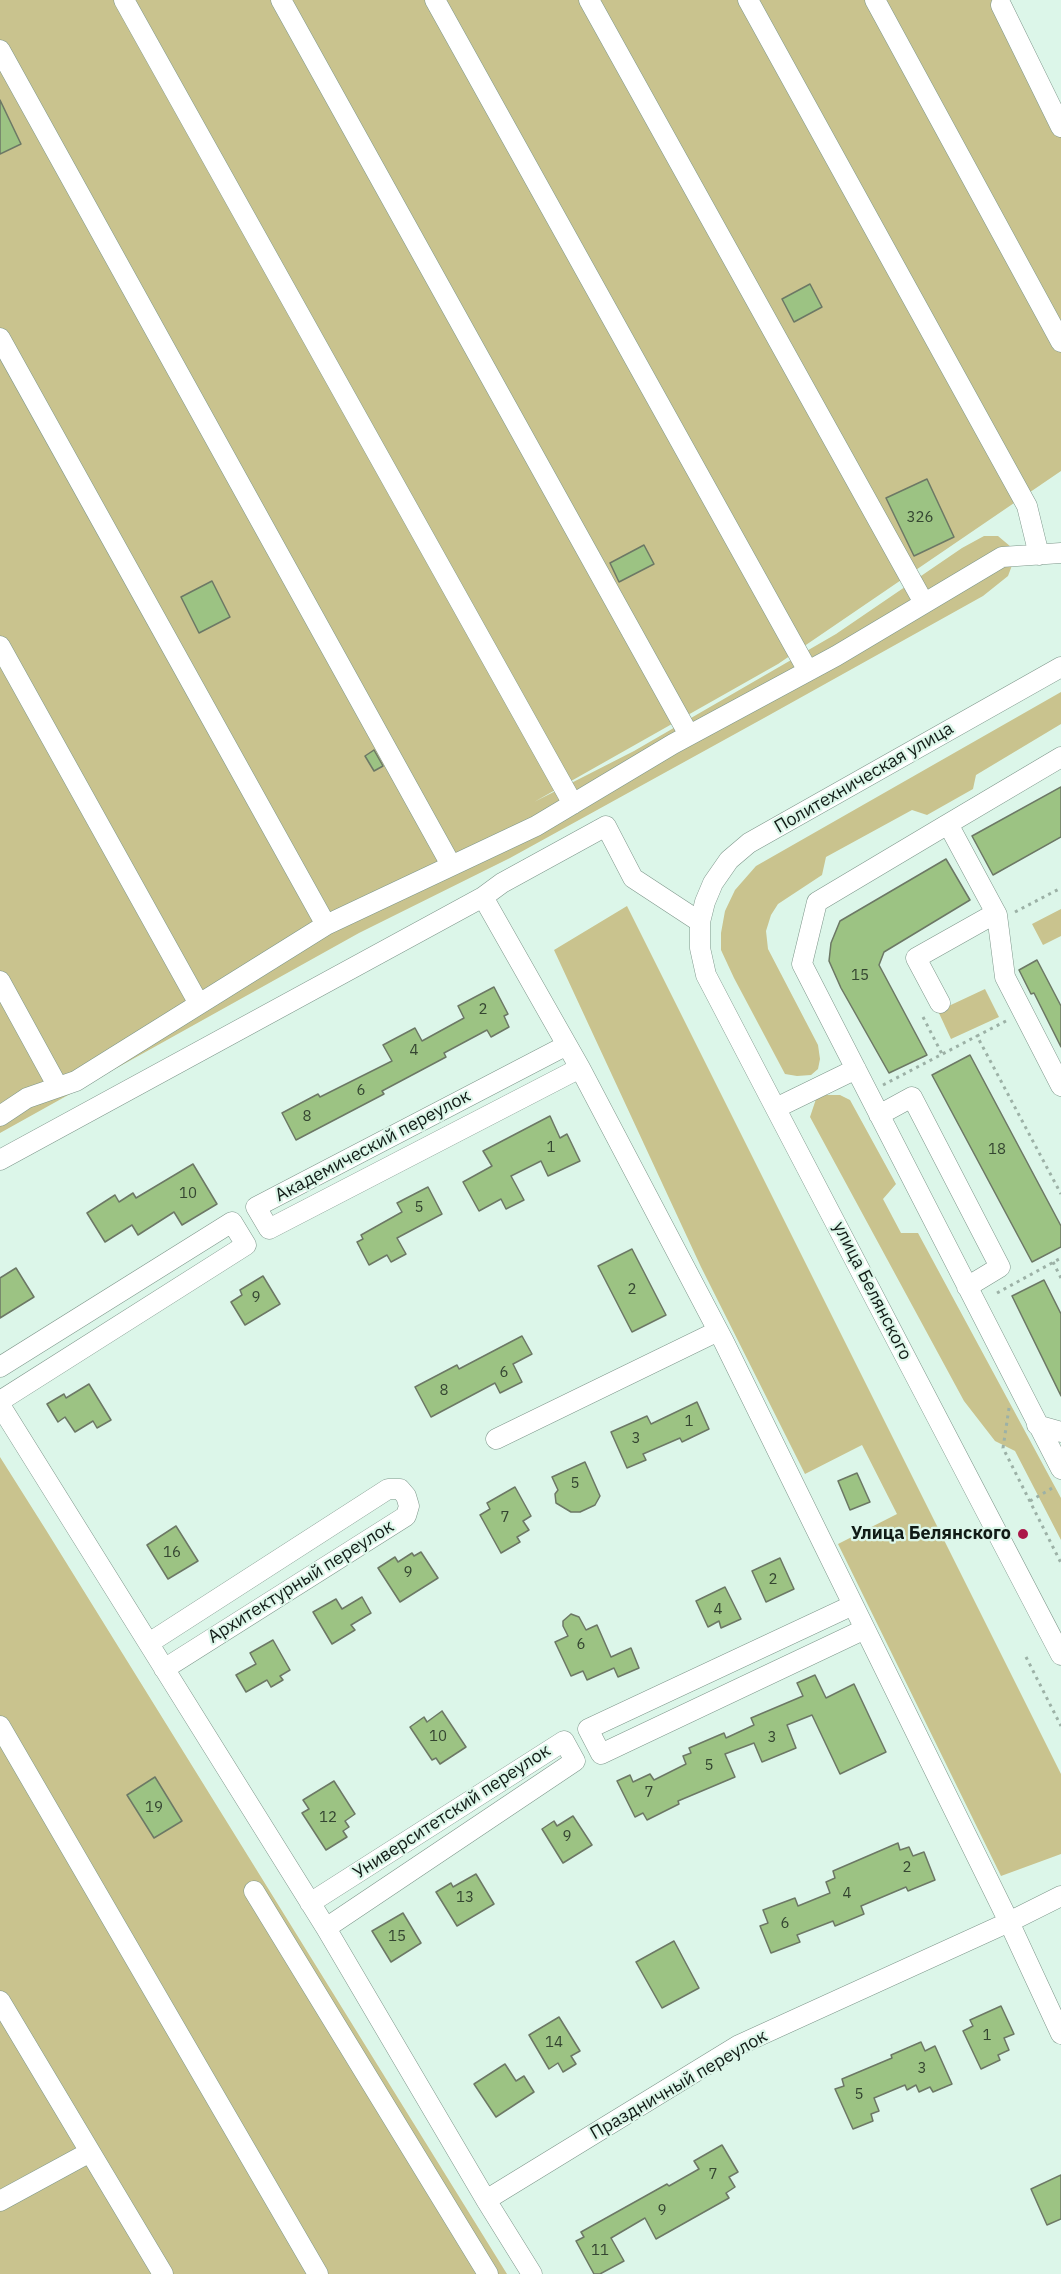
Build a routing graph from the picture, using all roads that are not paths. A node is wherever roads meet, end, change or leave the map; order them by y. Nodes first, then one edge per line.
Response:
1 (124, 0) edge
2 (281, 0) edge
3 (435, 0) edge
4 (589, 0) edge
5 (748, 0) edge
6 (875, 0) edge
7 (1001, 6) dead end
8 (0, 50) edge
9 (1061, 127) edge
10 (0, 338) edge
11 (1061, 342) edge
12 (1061, 553) edge
13 (1039, 555) junction
14 (924, 603) junction
15 (0, 646) edge
16 (1061, 667) edge
17 (807, 671) junction
18 (689, 735) junction
19 (1061, 758) edge
20 (573, 804) junction
21 (948, 824) junction
22 (451, 866) junction
23 (483, 897) junction
24 (997, 917) junction
25 (700, 922) junction
26 (326, 925) junction
27 (0, 981) edge
28 (940, 1002) dead end
29 (199, 1004) junction
30 (567, 1045) junction
31 (580, 1068) junction
32 (856, 1069) junction
33 (1061, 1086) edge
34 (58, 1087) junction
35 (776, 1108) junction
36 (879, 1115) junction
37 (0, 1116) edge
38 (0, 1160) edge
39 (971, 1296) junction
40 (718, 1331) junction
41 (0, 1367) edge
42 (0, 1403) edge
43 (1037, 1425) junction
44 (1061, 1432) edge
45 (496, 1439) dead end
46 (1061, 1469) edge
47 (853, 1605) junction
48 (865, 1629) junction
49 (149, 1643) junction
50 (1061, 1655) edge
51 (164, 1669) junction
52 (0, 1726) edge
53 (254, 1891) dead end
54 (1061, 1896) edge
55 (310, 1903) junction
56 (1009, 1922) junction
57 (326, 1928) junction
58 (0, 2001) edge
59 (1061, 2034) edge
60 (90, 2152) junction
61 (486, 2199) junction
62 (0, 2201) edge
63 (163, 2274) edge
64 (318, 2274) edge
65 (488, 2274) edge
66 (532, 2274) edge

1 - 20 street
2 - 18 street
3 - 17 street
4 - 14 street
5 - 13 street
6 - 11 street
7 - 9 street
8 - 22 street
10 - 26 street
12 - 13 street
13 - 14 street
14 - 17 street
15 - 29 street
16 - 25 street, Политехническая улица
17 - 18 street
18 - 20 street
19 - 21 street
20 - 22 street
21 - 24 street
21 - 32 street
22 - 26 street
23 - 25 street
23 - 30 street
23 - 38 street
24 - 28 street
24 - 33 street
25 - 35 street, улица Белянского
26 - 29 street
27 - 34 street
29 - 34 street
30 - 31 street
30 - 31 street, Академический переулок
31 - 40 street
32 - 35 street
32 - 36 street
34 - 37 street
35 - 50 street, улица Белянского
36 - 39 street
36 - 39 street
39 - 43 street
40 - 45 street
40 - 47 street
41 - 42 street
42 - 49 street
43 - 44 street
43 - 46 street
47 - 48 street
47 - 48 street
48 - 56 street
49 - 51 street
49 - 51 street, Архитектурный переулок
51 - 55 street
52 - 64 street
53 - 65 street
54 - 56 street, Праздничный переулок
55 - 57 street
55 - 57 street, Университетский переулок
56 - 59 street
56 - 61 street, Праздничный переулок
57 - 61 street
58 - 60 street
60 - 62 street
60 - 63 street
61 - 66 street

